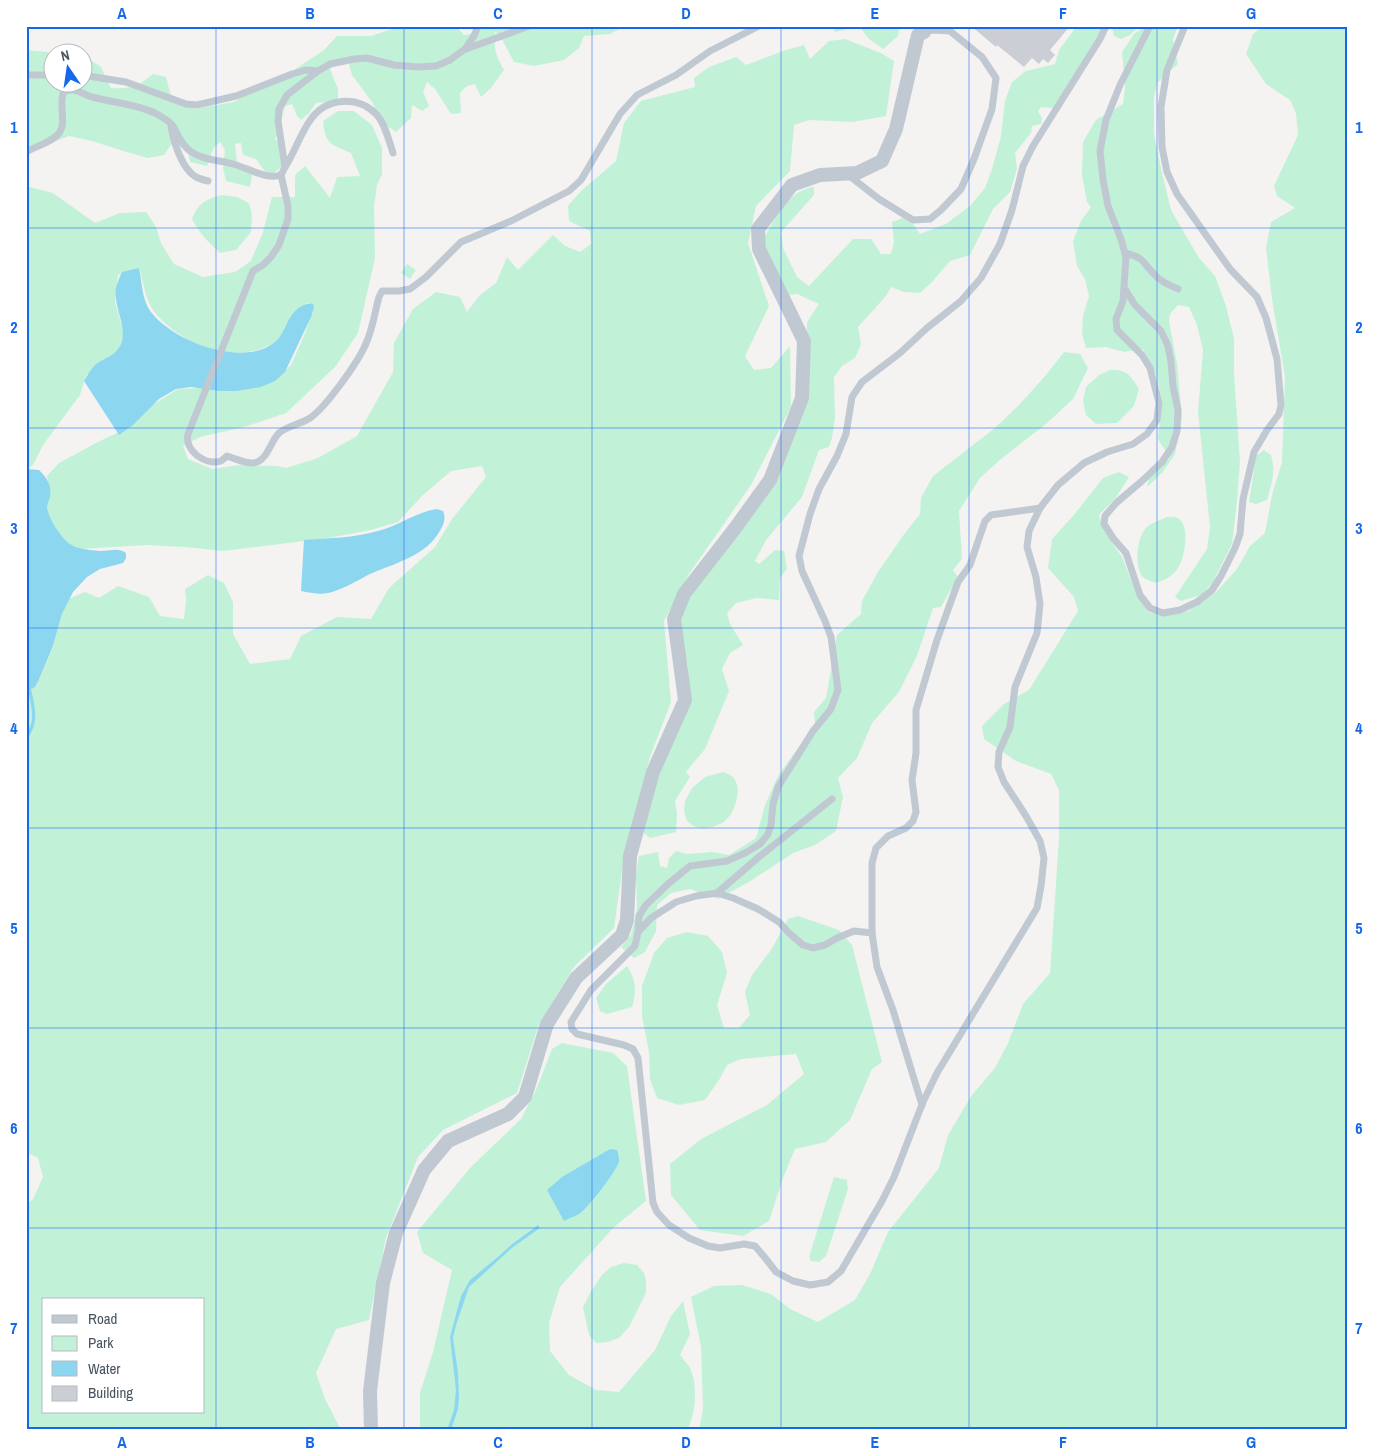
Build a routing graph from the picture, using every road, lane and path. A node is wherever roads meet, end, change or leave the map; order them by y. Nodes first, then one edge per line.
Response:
1 (478, 26) edge
2 (529, 26) edge
3 (759, 26) edge
4 (1106, 26) edge
5 (1150, 26) edge
6 (1185, 26) edge
7 (924, 32) joint
8 (466, 49) junction
9 (318, 71) junction
10 (26, 75) edge
11 (42, 75) edge
12 (92, 76) edge
13 (170, 123) junction
14 (26, 152) edge
15 (393, 153) dead end
16 (284, 167) junction
17 (847, 174) junction
18 (281, 175) junction
19 (208, 181) dead end
20 (1125, 253) junction
21 (1124, 286) junction
22 (1178, 289) dead end
23 (1135, 305) junction
24 (1120, 310) junction
25 (1040, 508) junction
26 (832, 798) dead end
27 (717, 893) junction
28 (638, 932) junction
29 (872, 933) junction
30 (922, 1104) junction
31 (371, 1430) edge

1 - 8 lane
2 - 8 lane
3 - 18 lane
4 - 28 lane
5 - 20 lane
6 - 23 lane
7 - 17 street
7 - 17 lane
8 - 9 lane
9 - 12 lane
9 - 16 lane
10 - 11 lane
13 - 14 lane
13 - 18 lane
13 - 19 lane
15 - 16 lane
16 - 18 lane
17 - 31 street
20 - 21 lane
20 - 22 lane
21 - 23 lane
21 - 24 lane
23 - 24 lane
24 - 25 lane
25 - 29 lane
25 - 30 lane
26 - 27 lane
27 - 28 lane
27 - 29 lane
28 - 30 lane
29 - 30 lane

